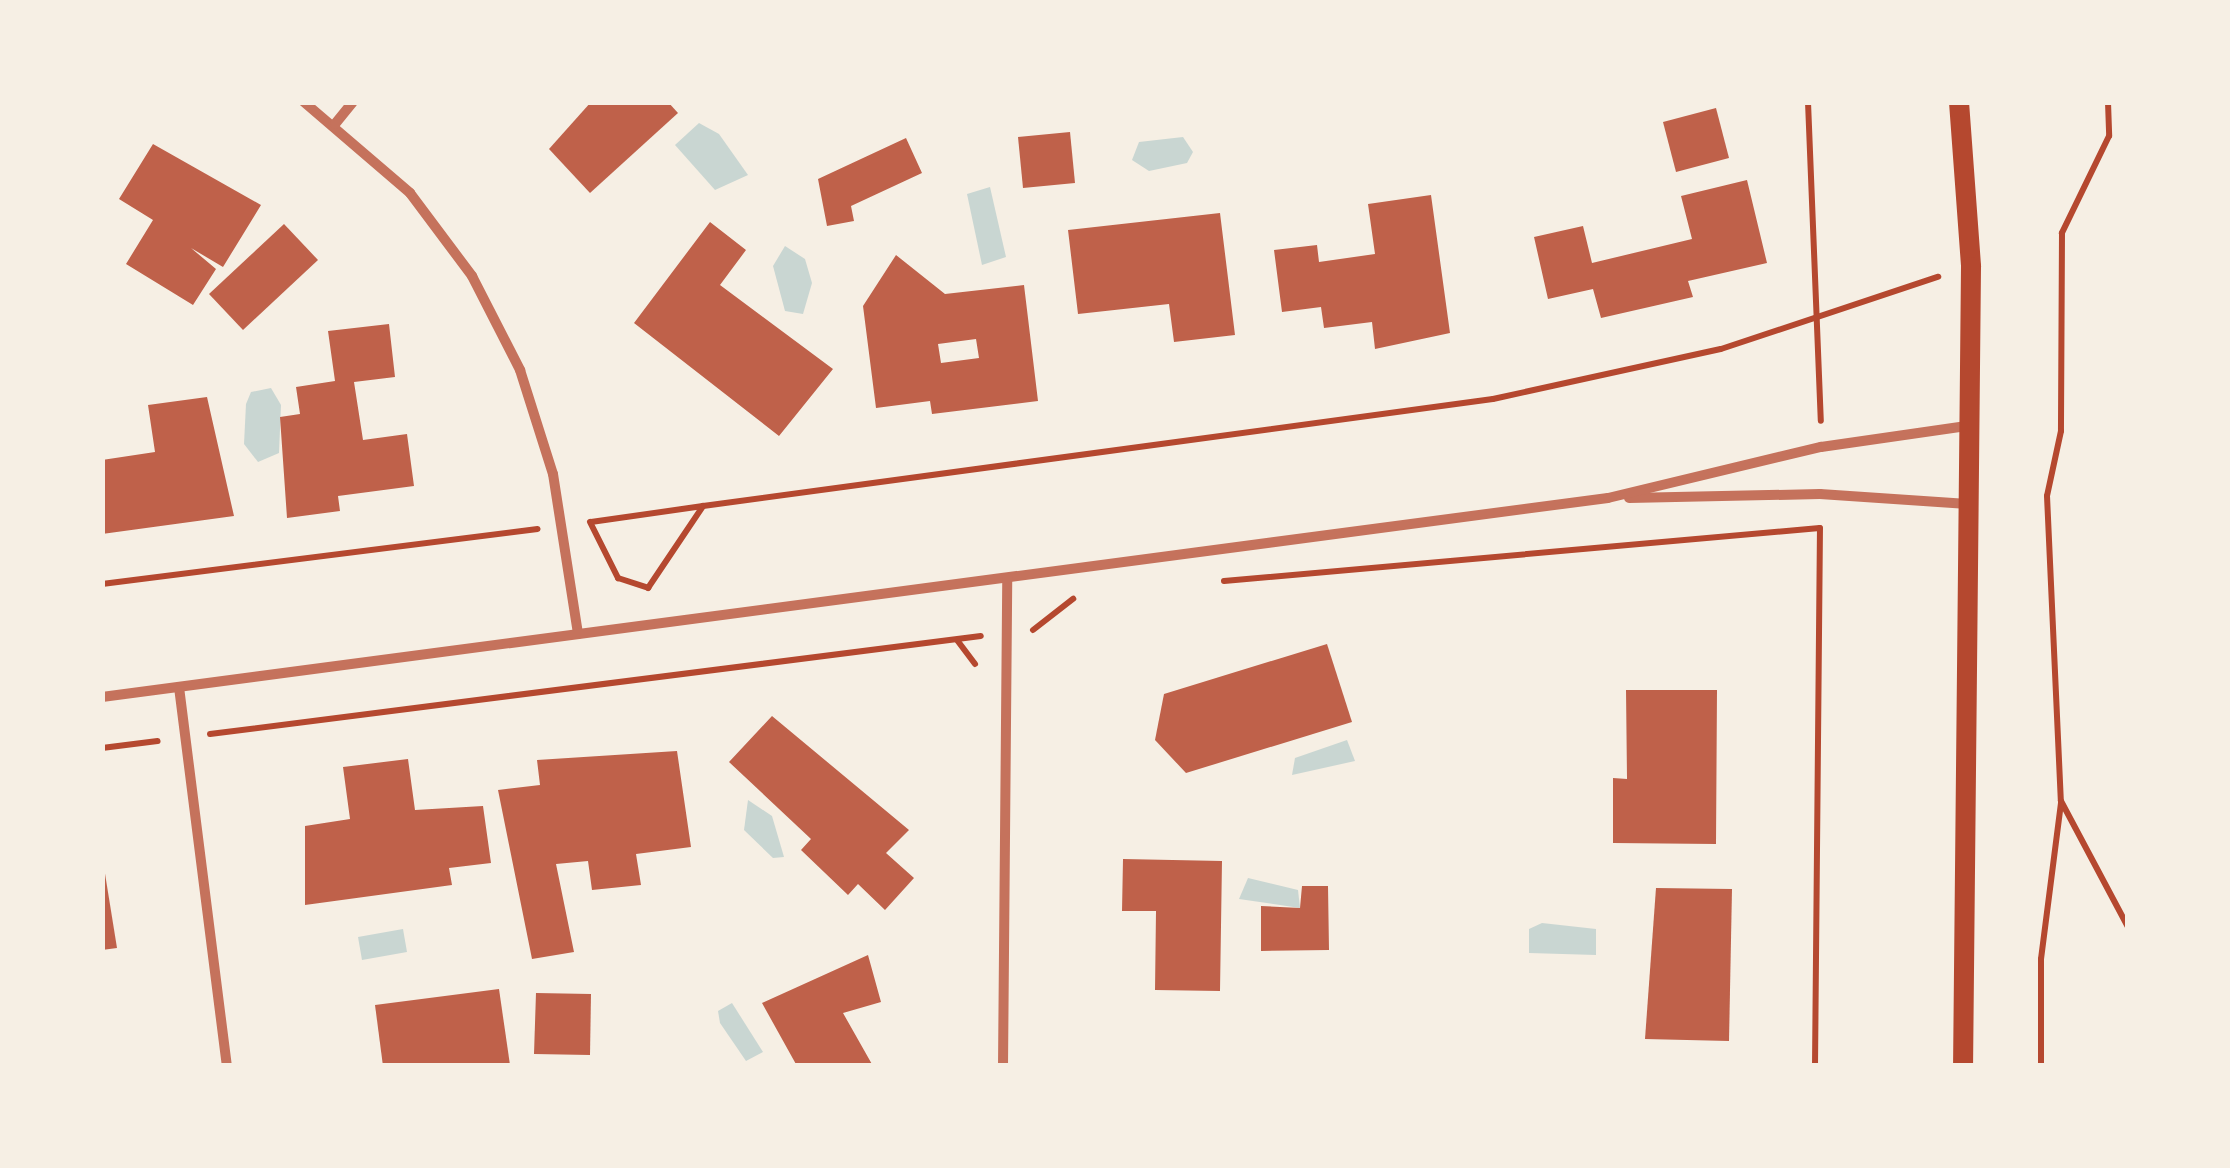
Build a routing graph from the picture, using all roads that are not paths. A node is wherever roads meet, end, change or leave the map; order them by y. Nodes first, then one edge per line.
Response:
1 (304, 102) edge
2 (352, 102) edge
3 (1959, 102) edge
4 (335, 124) junction
5 (1966, 426) junction
6 (1608, 498) junction
7 (1968, 504) junction
8 (1007, 578) junction
9 (578, 634) junction
10 (179, 687) junction
11 (102, 697) edge
12 (227, 1066) edge
13 (1003, 1066) edge
14 (1963, 1066) edge

1 - 4 street
2 - 4 street
3 - 5 main road
4 - 9 street
5 - 6 street
5 - 7 main road
6 - 7 street
6 - 8 street
7 - 14 main road
8 - 9 street
8 - 13 street
9 - 10 street
10 - 11 street
10 - 12 street

